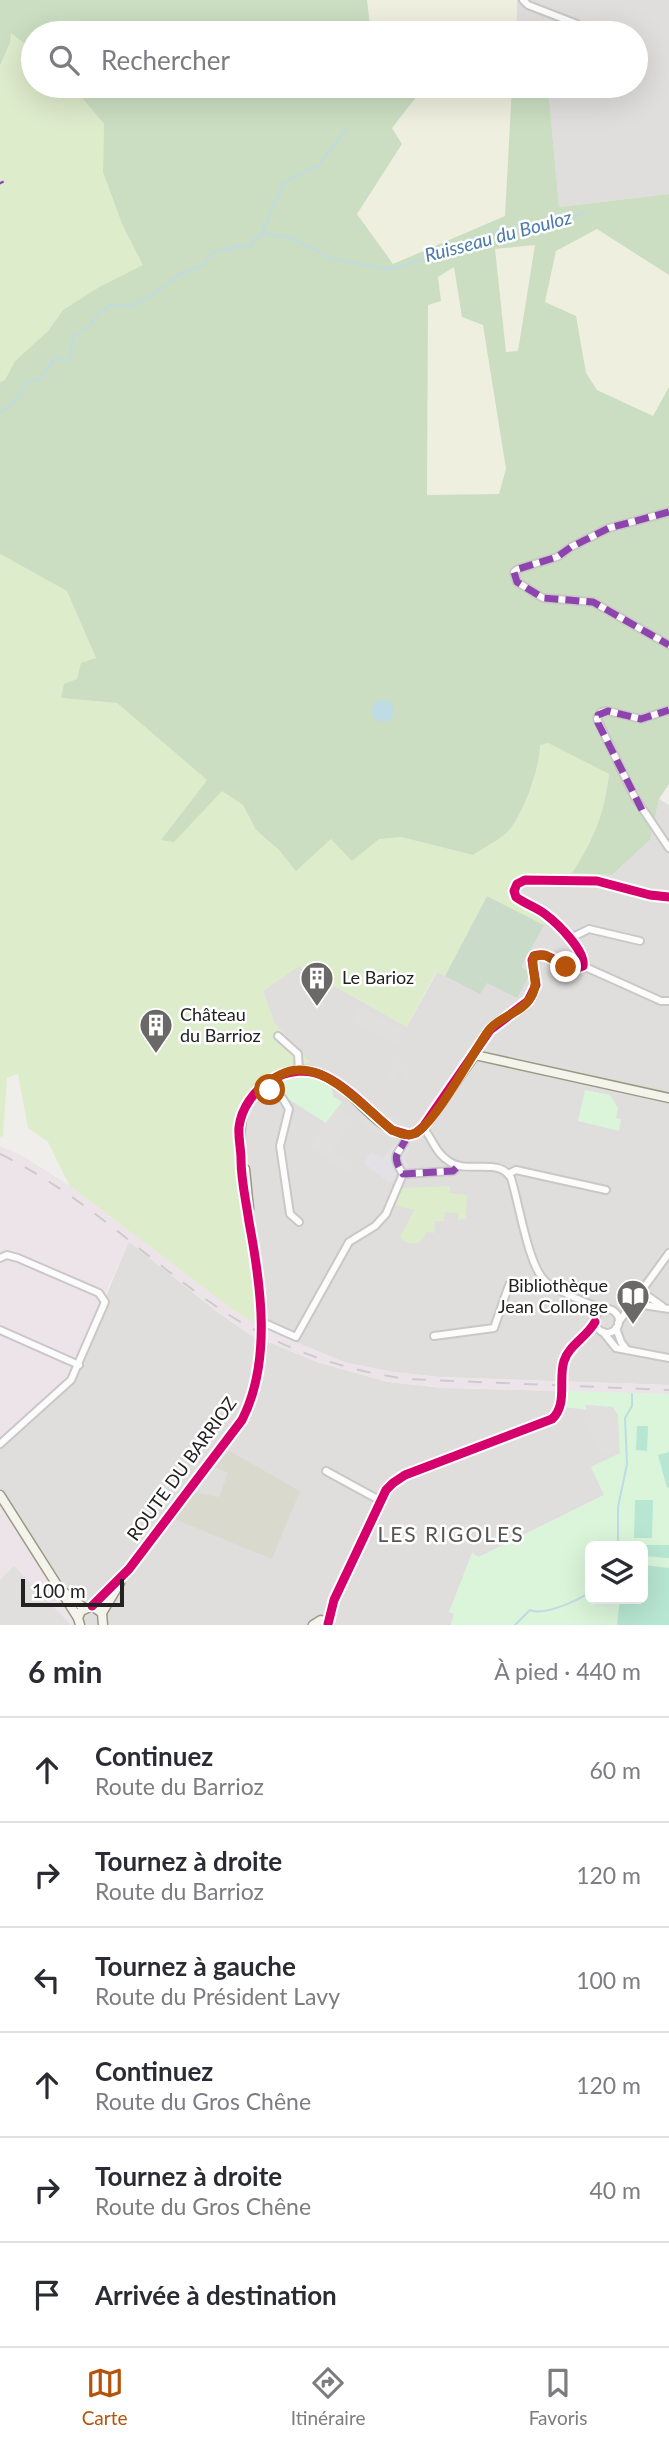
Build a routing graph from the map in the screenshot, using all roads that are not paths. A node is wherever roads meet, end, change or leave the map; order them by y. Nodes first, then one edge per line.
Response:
1 (523, 0) edge
2 (569, 21) edge
3 (669, 512) edge
4 (669, 645) edge
5 (669, 710) edge
6 (669, 848) edge
7 (669, 897) edge
8 (569, 939) junction
9 (640, 941) dead end
10 (583, 966) junction
11 (669, 1001) edge
12 (278, 1037) dead end
13 (475, 1055) junction
14 (299, 1070) junction
15 (263, 1086) junction
16 (669, 1098) edge
17 (423, 1127) junction
18 (404, 1134) junction
19 (458, 1166) junction
20 (403, 1174) junction
21 (508, 1174) junction
22 (606, 1191) dead end
23 (299, 1222) dead end
24 (669, 1253) edge
25 (0, 1258) edge
26 (548, 1284) junction
27 (642, 1292) junction
28 (586, 1301) junction
29 (635, 1302) junction
30 (666, 1308) edge
31 (604, 1309) junction
32 (613, 1311) junction
33 (260, 1321) junction
34 (595, 1321) junction
35 (617, 1326) junction
36 (0, 1331) edge
37 (602, 1332) junction
38 (434, 1336) dead end
39 (584, 1337) junction
40 (627, 1350) junction
41 (669, 1358) edge
42 (79, 1364) junction
43 (562, 1378) tunnel mouth
44 (561, 1395) tunnel mouth
45 (1, 1445) edge
46 (326, 1471) dead end
47 (0, 1495) edge
48 (381, 1501) junction
49 (129, 1569) junction
50 (61, 1589) junction
51 (332, 1605) junction
52 (88, 1607) junction
53 (104, 1621) edge
54 (79, 1623) edge
55 (314, 1624) edge
56 (328, 1624) edge

1 - 2 street
3 - 4 street
5 - 6 street
7 - 8 street
8 - 9 street
8 - 10 street
10 - 11 street
10 - 13 street
12 - 14 street
13 - 16 street
13 - 17 street
14 - 15 street, ROUTE DU BARRIOZ
14 - 18 street
15 - 23 street
15 - 33 street, ROUTE DU BARRIOZ
17 - 18 street
17 - 19 street
18 - 20 street
19 - 20 street
19 - 21 street
20 - 33 street
21 - 22 street
21 - 26 street
24 - 27 street
25 - 42 street
26 - 28 street
26 - 38 street
27 - 29 street
27 - 30 street
28 - 31 street
28 - 34 street
29 - 30 street
29 - 32 street
29 - 35 street
31 - 32 street
31 - 34 street
32 - 35 street
33 - 49 street, ROUTE DU BARRIOZ
34 - 37 street
34 - 39 street
35 - 37 street
35 - 40 street
36 - 42 street
37 - 39 street
37 - 40 street
39 - 43 street
40 - 41 street
42 - 45 street
44 - 48 street
46 - 48 street
47 - 50 street
48 - 51 street
49 - 52 street, ROUTE DU BARRIOZ
49 - 53 street, ROUTE DU BARRIOZ
50 - 52 street
50 - 54 street
51 - 55 street
51 - 56 street
52 - 53 street
52 - 54 street, ROUTE DU BARRIOZ
55 - 56 street

